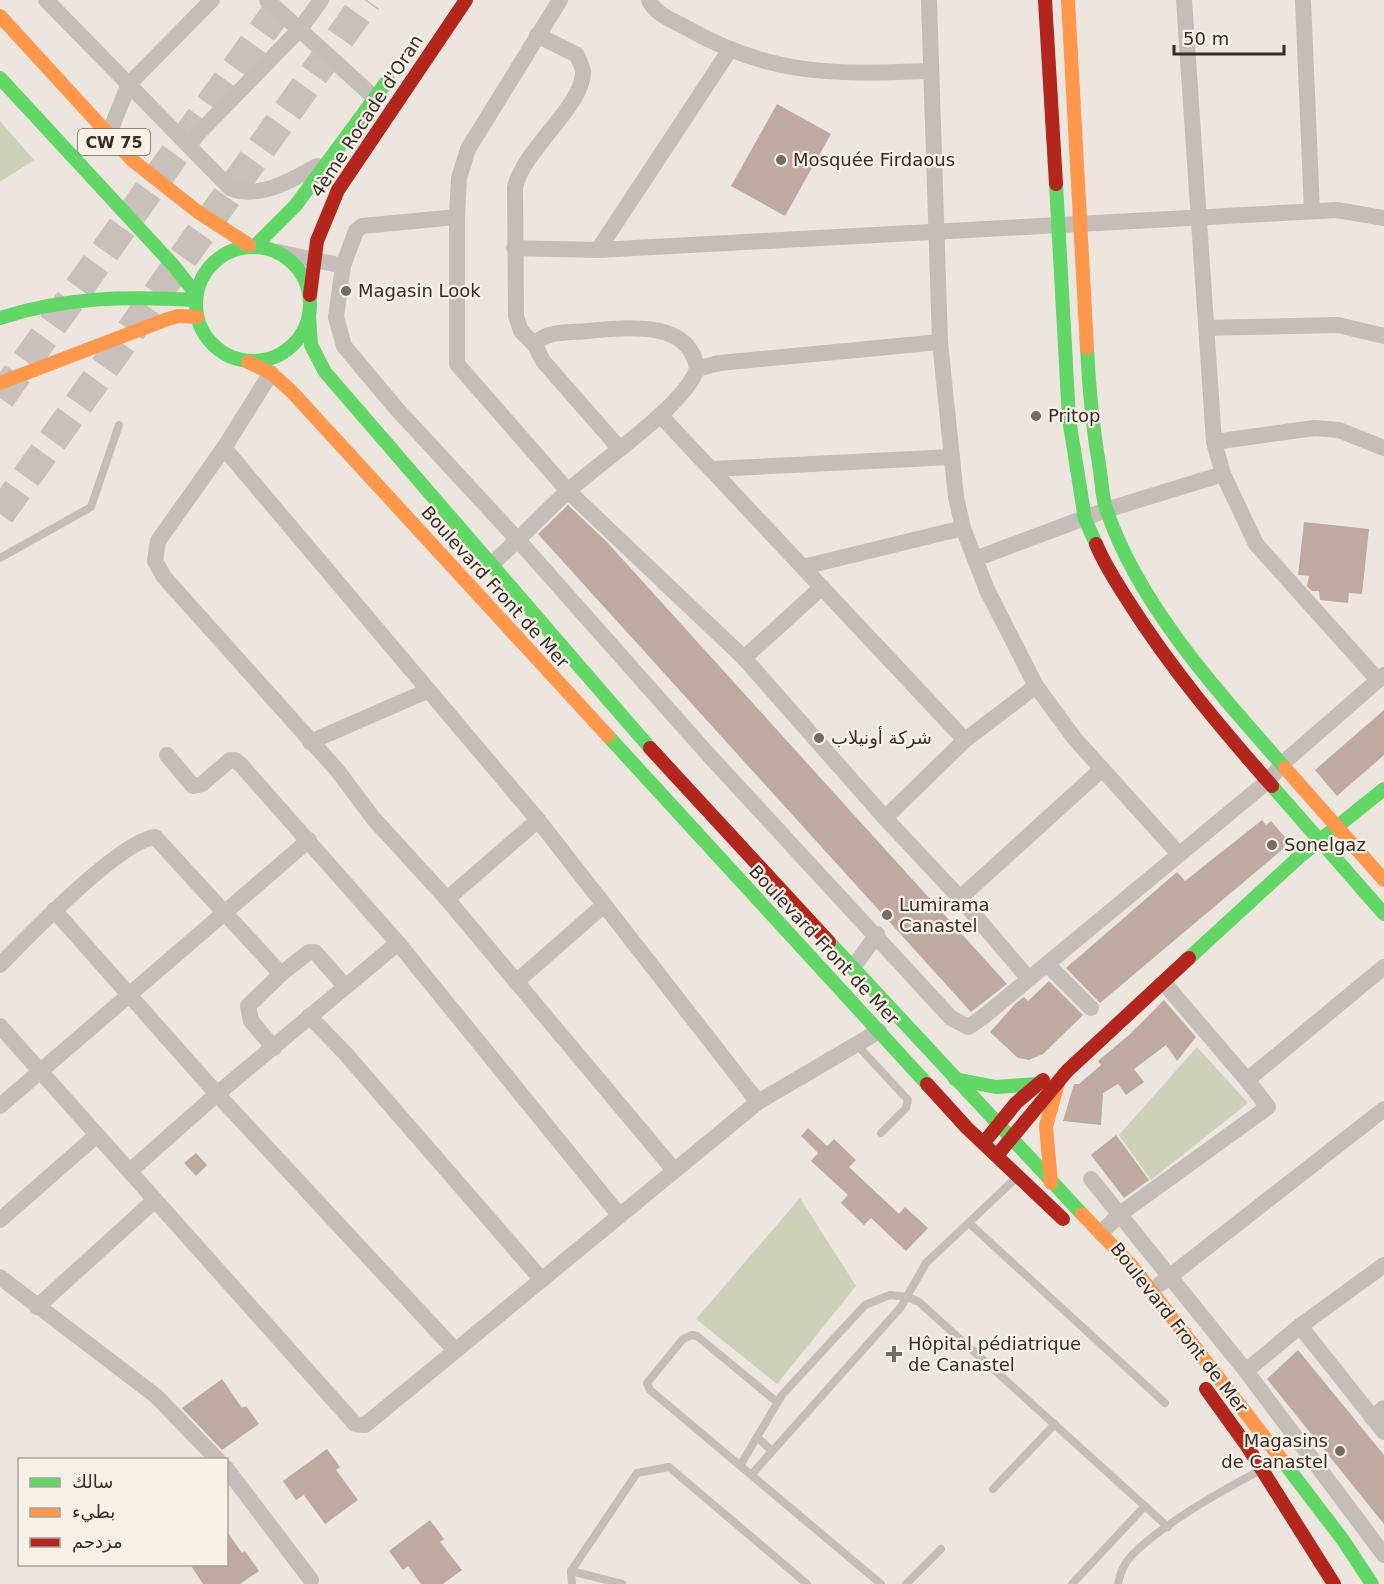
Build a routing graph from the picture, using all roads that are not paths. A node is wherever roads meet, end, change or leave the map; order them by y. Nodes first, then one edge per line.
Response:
1 (46, 0) edge
2 (212, 0) edge
3 (267, 0) edge
4 (321, 0) edge
5 (466, 0) edge
6 (560, 0) edge
7 (649, 0) edge
8 (929, 0) edge
9 (1046, 0) edge
10 (1068, 0) edge
11 (1184, 0) edge
12 (1303, 0) edge
13 (0, 16) edge
14 (300, 28) junction
15 (537, 35) junction
16 (729, 51) junction
17 (396, 69) dead end
18 (930, 71) junction
19 (0, 78) edge
20 (129, 84) junction
21 (376, 99) junction
22 (108, 136) junction
23 (189, 143) junction
24 (327, 160) junction
25 (1312, 211) junction
26 (457, 217) junction
27 (1201, 218) junction
28 (1384, 218) edge
29 (1058, 225) junction
30 (1080, 225) junction
31 (936, 232) junction
32 (252, 245) junction
33 (514, 248) junction
34 (598, 250) junction
35 (278, 252) junction
36 (311, 260) junction
37 (343, 266) junction
38 (310, 294) junction
39 (196, 297) junction
40 (309, 316) junction
41 (197, 317) junction
42 (0, 318) edge
43 (1206, 328) junction
44 (1384, 336) edge
45 (940, 342) junction
46 (535, 345) junction
47 (248, 362) junction
48 (697, 369) junction
49 (271, 373) junction
50 (0, 382) edge
51 (660, 415) junction
52 (119, 425) dead end
53 (1214, 442) junction
54 (224, 448) junction
55 (1384, 448) edge
56 (620, 449) junction
57 (952, 457) junction
58 (713, 469) junction
59 (1223, 474) junction
60 (568, 491) junction
61 (1106, 510) junction
62 (1084, 519) junction
63 (963, 528) junction
64 (518, 540) junction
65 (0, 558) edge
66 (975, 560) junction
67 (491, 565) junction
68 (803, 567) junction
69 (822, 586) junction
70 (744, 658) junction
71 (1381, 677) edge
72 (1036, 687) junction
73 (427, 691) junction
74 (965, 741) junction
75 (310, 742) junction
76 (167, 755) dead end
77 (1283, 763) junction
78 (1102, 769) junction
79 (1268, 781) junction
80 (1384, 789) edge
81 (885, 818) junction
82 (538, 820) junction
83 (1336, 826) junction
84 (1319, 839) junction
85 (309, 840) junction
86 (1178, 853) junction
87 (1384, 880) edge
88 (960, 898) junction
89 (447, 899) junction
90 (604, 905) junction
91 (54, 910) junction
92 (225, 912) junction
93 (1384, 914) edge
94 (877, 934) junction
95 (398, 943) junction
96 (1047, 964) junction
97 (0, 965) edge
98 (1384, 967) edge
99 (853, 968) junction
100 (281, 974) junction
101 (1028, 978) junction
102 (516, 982) junction
103 (1164, 983) junction
104 (345, 986) junction
105 (128, 996) junction
106 (1091, 1008) dead end
107 (309, 1016) junction
108 (0, 1026) edge
109 (879, 1032) junction
110 (857, 1045) junction
111 (274, 1048) junction
112 (40, 1070) junction
113 (1067, 1071) junction
114 (955, 1079) junction
115 (1247, 1080) junction
116 (1059, 1083) junction
117 (1037, 1084) junction
118 (217, 1094) junction
119 (758, 1102) junction
120 (0, 1106) edge
121 (1384, 1109) edge
122 (996, 1125) junction
123 (880, 1133) dead end
124 (97, 1135) junction
125 (1010, 1139) junction
126 (983, 1144) junction
127 (996, 1157) junction
128 (1032, 1163) junction
129 (131, 1170) junction
130 (674, 1170) junction
131 (1017, 1176) junction
132 (1091, 1179) dead end
133 (1051, 1184) junction
134 (155, 1200) junction
135 (1120, 1214) junction
136 (620, 1216) junction
137 (0, 1221) edge
138 (969, 1224) junction
139 (1078, 1233) dead end
140 (1101, 1233) junction
141 (1384, 1265) edge
142 (0, 1277) edge
143 (1169, 1277) junction
144 (542, 1280) junction
145 (1152, 1290) junction
146 (908, 1297) junction
147 (37, 1307) junction
148 (1300, 1326) junction
149 (454, 1349) junction
150 (1246, 1371) junction
151 (1194, 1374) dead end
152 (777, 1402) junction
153 (1165, 1403) dead end
154 (1378, 1413) edge
155 (1055, 1424) junction
156 (1384, 1432) edge
157 (757, 1437) junction
158 (772, 1451) junction
159 (216, 1458) edge
160 (741, 1464) junction
161 (1262, 1470) junction
162 (228, 1471) edge
163 (752, 1474) junction
164 (993, 1490) dead end
165 (1145, 1506) junction
166 (1168, 1527) junction
167 (941, 1549) dead end
168 (1384, 1555) edge
169 (572, 1571) junction
170 (311, 1580) dead end
171 (572, 1584) edge
172 (622, 1584) edge
173 (807, 1584) edge
174 (881, 1584) edge
175 (906, 1584) edge
176 (1072, 1584) edge
177 (1118, 1584) edge
178 (1334, 1584) edge
179 (1372, 1584) edge

1 - 20 street
2 - 20 street
3 - 14 street
4 - 14 street
5 - 36 main road, 4ème Rocade d'Oran
6 - 15 street
7 - 16 street
8 - 18 street
9 - 29 main road
10 - 30 main road
11 - 27 street
12 - 25 street
13 - 22 main road, CW 75
14 - 21 street
14 - 23 street
15 - 26 street
15 - 33 street
16 - 18 street
16 - 34 street
17 - 21 main road, 4ème Rocade d'Oran
18 - 31 street
19 - 39 main road
20 - 22 street
20 - 23 street
21 - 24 main road, 4ème Rocade d'Oran
22 - 32 main road, CW 75
23 - 24 street
24 - 32 main road, 4ème Rocade d'Oran
25 - 27 street
25 - 28 street
26 - 37 street
26 - 60 street
27 - 30 street
27 - 43 street
29 - 30 street
29 - 31 street
29 - 62 main road
30 - 61 main road
31 - 34 street
31 - 45 street
32 - 35 main road
32 - 39 main road
33 - 34 street
33 - 46 street
35 - 36 street
35 - 38 main road
36 - 37 street
36 - 38 main road, 4ème Rocade d'Oran
37 - 64 street
38 - 40 main road
39 - 41 main road
39 - 42 main road
40 - 47 main road
40 - 67 main road
41 - 47 main road
41 - 50 main road
43 - 44 street
43 - 53 street
45 - 48 street
45 - 57 street
46 - 48 street
46 - 56 street
47 - 49 main road, Boulevard Front de Mer
48 - 51 street
49 - 54 street
49 - 109 main road, Boulevard Front de Mer
51 - 56 street
51 - 58 street
52 - 65 lane
53 - 55 street
53 - 59 street
54 - 73 street
54 - 75 street
56 - 60 street
57 - 58 street
57 - 63 street
58 - 68 street
59 - 61 street
59 - 71 street
60 - 64 street
60 - 70 street
61 - 62 street
61 - 77 main road
62 - 66 street
62 - 79 main road
63 - 66 street
63 - 68 street
64 - 67 street
64 - 94 street
66 - 72 street
67 - 99 main road
68 - 69 street
69 - 70 street
69 - 74 street
70 - 81 street
71 - 77 street
72 - 74 street
72 - 78 street
73 - 75 street
73 - 82 street
74 - 81 street
75 - 89 street
76 - 85 street
77 - 79 street
77 - 83 main road
78 - 86 street
78 - 88 street
79 - 84 main road
79 - 86 street
80 - 83 main road
81 - 88 street
82 - 89 street
82 - 90 street
83 - 84 main road
83 - 87 main road
84 - 93 main road
84 - 103 main road
85 - 92 street
85 - 95 street
86 - 96 street
88 - 101 street
89 - 102 street
90 - 102 street
90 - 119 street
91 - 92 street
91 - 97 street
91 - 105 street
92 - 100 street
92 - 105 street
94 - 99 street
94 - 101 street
95 - 104 street
95 - 136 street
96 - 101 street
96 - 106 street
98 - 115 street
99 - 114 main road
100 - 104 street
100 - 111 street
102 - 130 street
103 - 113 main road
103 - 115 street
104 - 107 street
105 - 112 street
105 - 118 street
107 - 111 street
107 - 144 street
108 - 112 street
109 - 110 street
109 - 126 main road, Boulevard Front de Mer
110 - 119 street
110 - 123 lane
111 - 118 street
112 - 120 street
112 - 124 street
113 - 116 main road
113 - 117 main road
114 - 117 main road
114 - 122 main road
115 - 135 street
116 - 125 main road
116 - 133 main road
117 - 122 main road
118 - 129 street
118 - 149 street
119 - 130 street
121 - 143 street
122 - 125 main road
122 - 126 main road
124 - 129 street
124 - 137 street
125 - 127 main road
125 - 128 main road
126 - 127 main road, Boulevard Front de Mer
127 - 131 main road, Boulevard Front de Mer
128 - 131 main road
128 - 133 main road
129 - 134 street
130 - 136 street
131 - 138 lane
131 - 139 main road, Boulevard Front de Mer
132 - 135 street
133 - 140 main road
134 - 147 street
134 - 149 street
135 - 140 street
135 - 143 street
136 - 144 street
138 - 146 lane
138 - 153 lane
140 - 145 main road
141 - 148 street
142 - 147 street
143 - 145 street
143 - 150 street
144 - 149 street
145 - 179 main road
146 - 152 lane
146 - 155 lane
146 - 158 lane
147 - 159 street
148 - 150 street
148 - 154 street
150 - 168 street
151 - 161 main road, Boulevard Front de Mer
152 - 157 lane
152 - 160 lane
154 - 156 street
155 - 164 lane
155 - 165 lane
157 - 158 lane
157 - 160 lane
158 - 163 lane
160 - 163 lane
161 - 166 lane
161 - 178 main road, Boulevard Front de Mer
162 - 170 street
163 - 174 lane
165 - 166 lane
165 - 176 lane
166 - 177 lane
167 - 175 lane
169 - 171 lane
169 - 172 lane
169 - 173 lane

